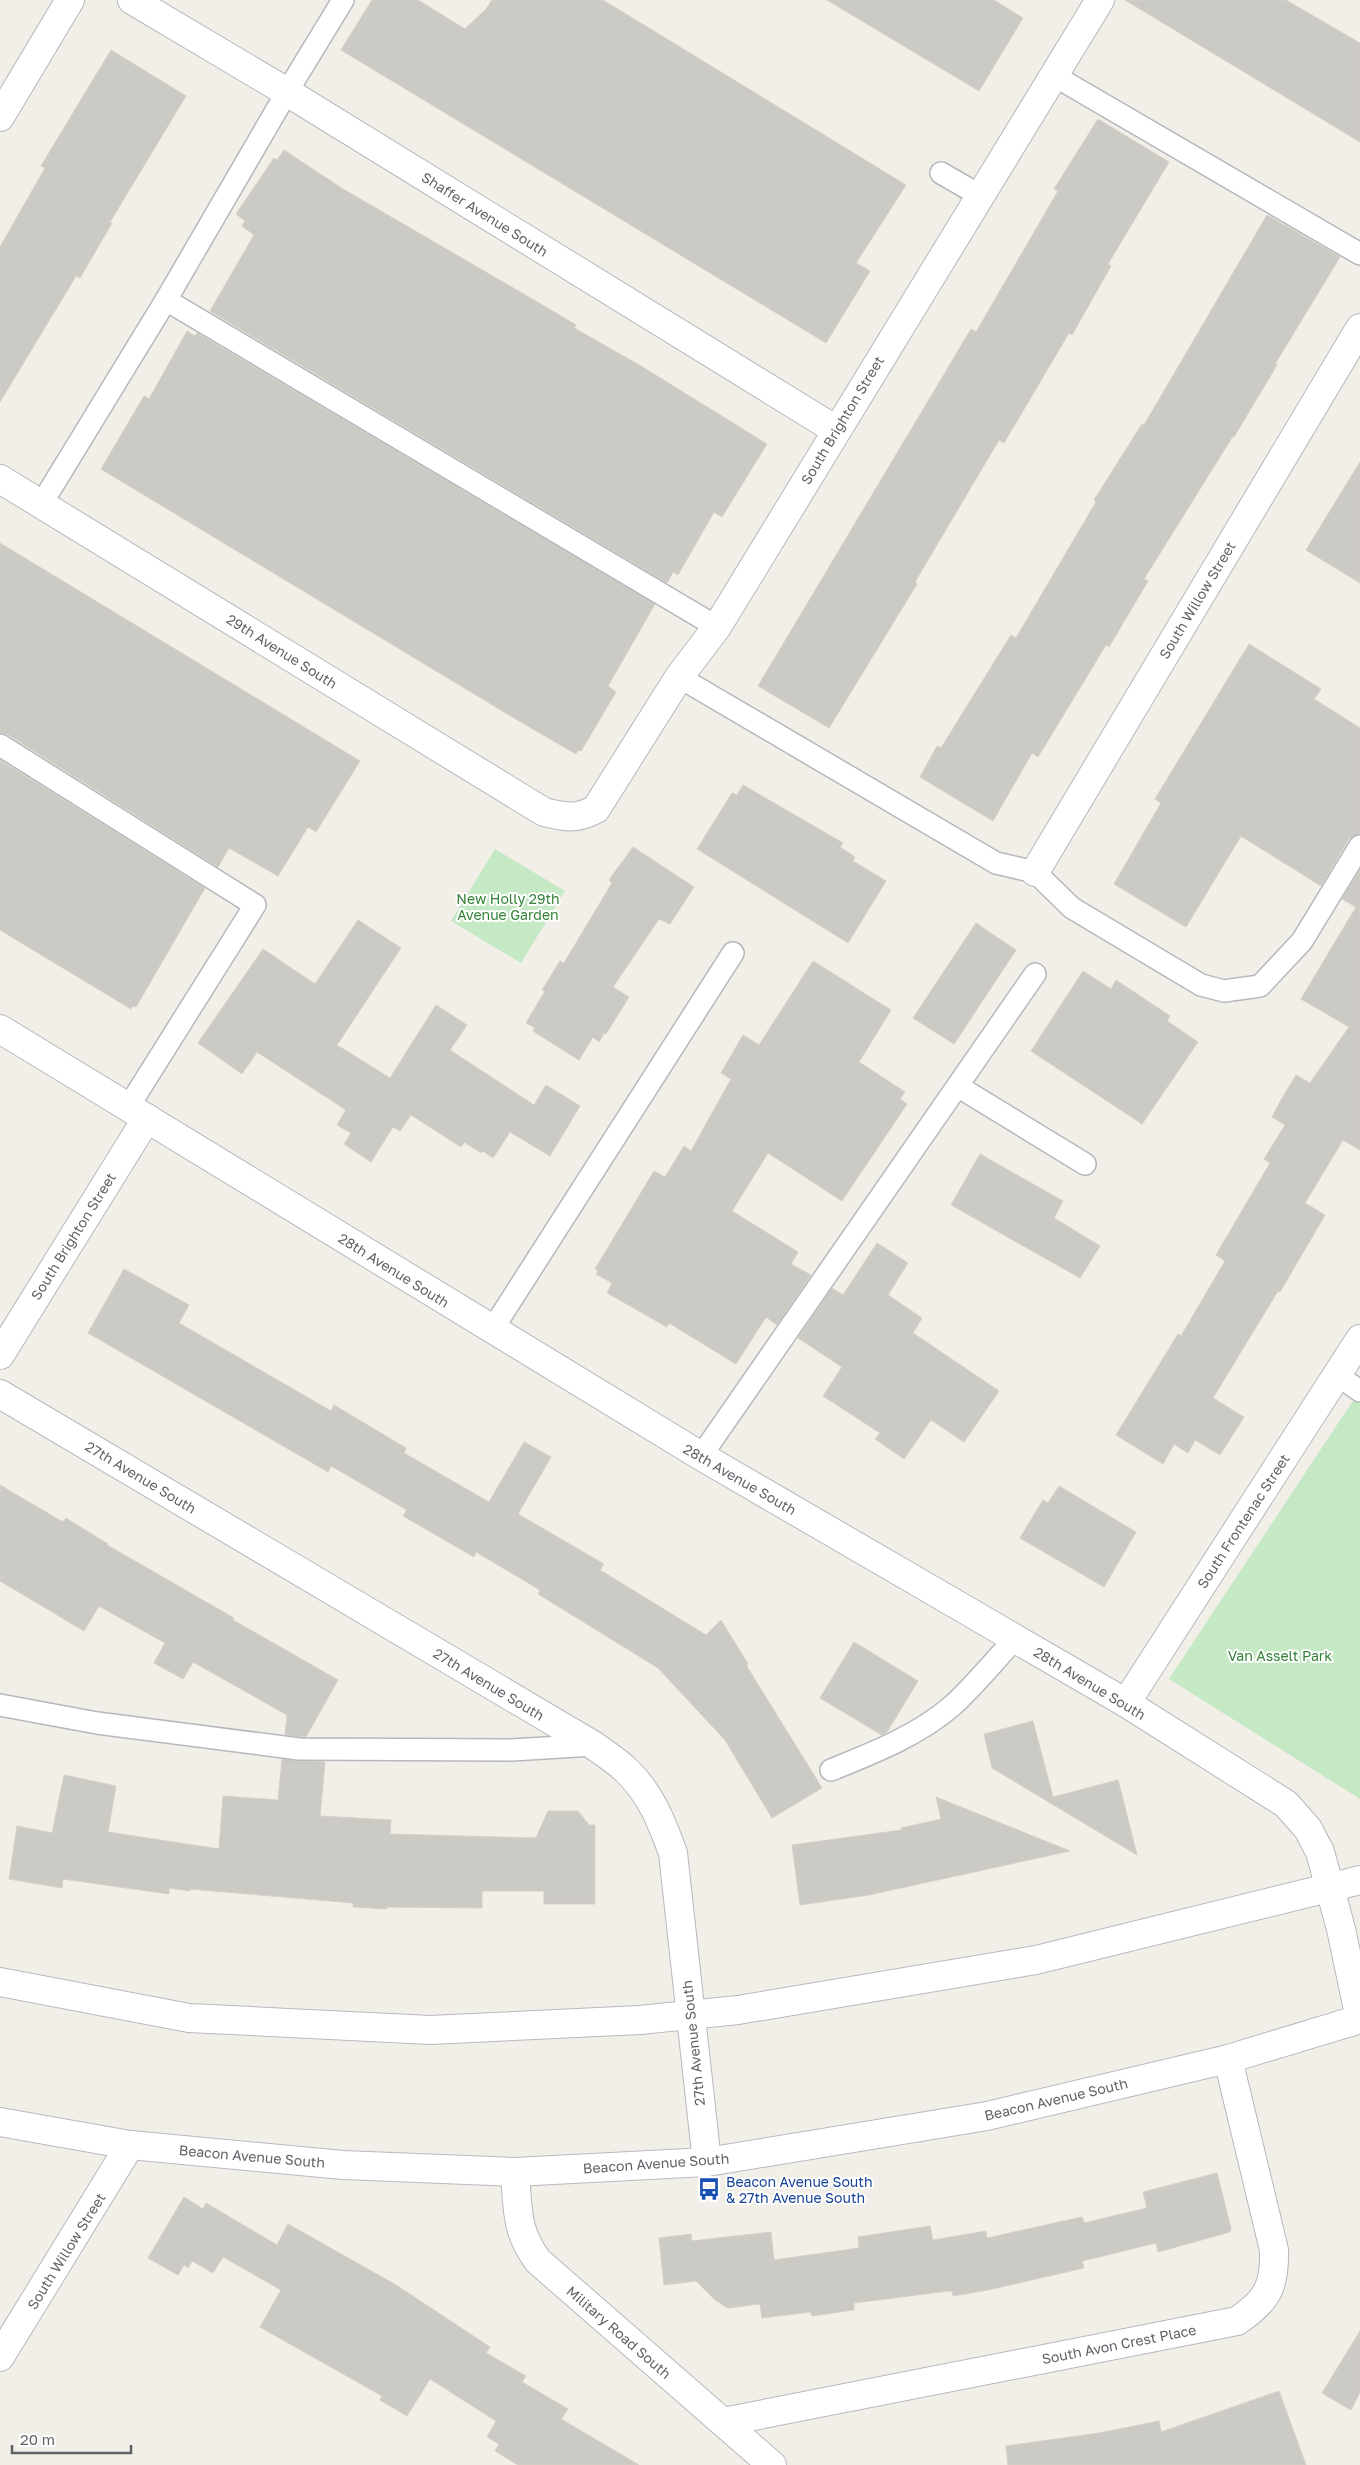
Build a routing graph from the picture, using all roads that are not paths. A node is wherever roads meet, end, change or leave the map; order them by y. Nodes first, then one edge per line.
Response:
1 (70, 0) edge
2 (132, 0) edge
3 (343, 0) edge
4 (1100, 0) edge
5 (1053, 75) junction
6 (287, 92) junction
7 (0, 117) edge
8 (941, 173) dead end
9 (979, 195) junction
10 (1360, 254) edge
11 (166, 300) junction
12 (1360, 328) edge
13 (836, 430) junction
14 (0, 479) edge
15 (42, 503) junction
16 (716, 626) junction
17 (679, 677) junction
18 (0, 744) edge
19 (567, 818) joint
20 (1360, 846) edge
21 (1034, 872) junction
22 (733, 954) dead end
23 (1036, 974) dead end
24 (0, 1029) edge
25 (959, 1086) junction
26 (138, 1112) junction
27 (1085, 1164) dead end
28 (492, 1330) junction
29 (1360, 1339) edge
30 (0, 1355) edge
31 (1337, 1375) junction
32 (1360, 1391) edge
33 (0, 1394) edge
34 (701, 1456) junction
35 (1015, 1639) junction
36 (1126, 1703) junction
37 (0, 1705) edge
38 (592, 1745) junction
39 (831, 1770) dead end
40 (1360, 1880) edge
41 (1330, 1888) junction
42 (0, 1982) edge
43 (689, 2016) junction
44 (1360, 2019) edge
45 (1228, 2058) junction
46 (0, 2122) edge
47 (130, 2145) junction
48 (707, 2162) junction
49 (515, 2172) junction
50 (0, 2357) edge
51 (723, 2422) junction
52 (772, 2465) edge

1 - 7 street
2 - 6 street, Shaffer Avenue South
3 - 6 lane
4 - 5 street, South Brighton Street
5 - 9 street, South Brighton Street
5 - 10 lane
6 - 11 lane
6 - 13 street, Shaffer Avenue South
8 - 9 lane
9 - 13 street, South Brighton Street
11 - 15 lane
11 - 16 lane
12 - 21 street, South Willow Street
13 - 16 street, South Brighton Street
14 - 15 street, 29th Avenue South
15 - 19 street, 29th Avenue South
16 - 17 street, South Brighton Street
17 - 19 street, South Brighton Street
17 - 21 lane
18 - 26 lane
20 - 21 lane
22 - 28 lane
23 - 25 lane
24 - 26 street, 28th Avenue South
25 - 27 lane
25 - 34 lane
26 - 28 street, 28th Avenue South
26 - 30 street, South Brighton Street
28 - 34 street, 28th Avenue South
29 - 31 street, South Frontenac Street
31 - 32 lane
31 - 36 street, South Frontenac Street
33 - 38 street, 27th Avenue South
34 - 35 street, 28th Avenue South
35 - 36 street, 28th Avenue South
35 - 39 lane
36 - 41 street, 28th Avenue South
37 - 38 lane
38 - 43 street, 27th Avenue South
40 - 41 street
41 - 43 street
41 - 44 street, 28th Avenue South
42 - 43 street
43 - 48 street, 27th Avenue South
44 - 45 street, Beacon Avenue South
45 - 48 street, Beacon Avenue South
45 - 51 street, South Avon Crest Place
46 - 47 street, Beacon Avenue South
47 - 49 street, Beacon Avenue South
47 - 50 street, South Willow Street
48 - 49 street, Beacon Avenue South
49 - 51 street, Military Road South
51 - 52 street, Military Road South

